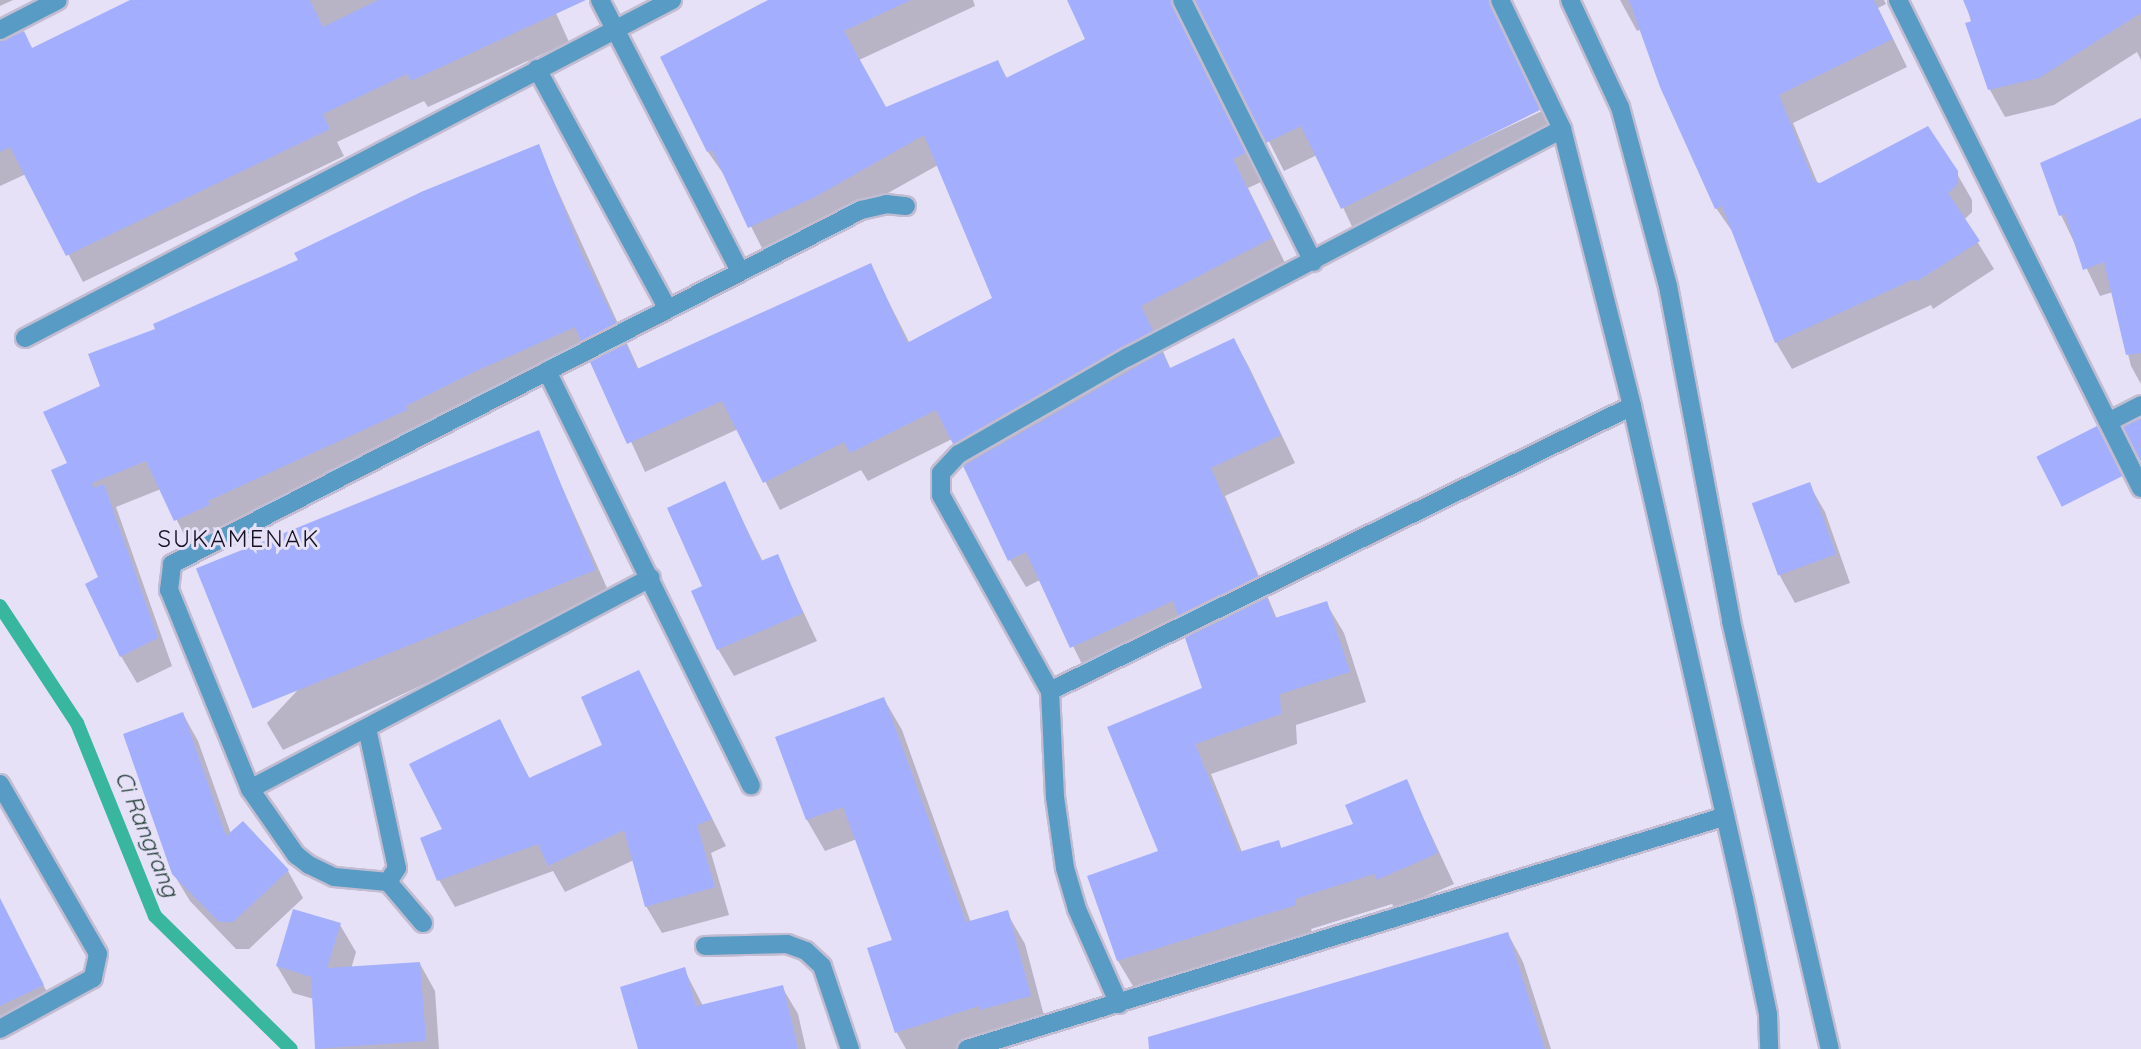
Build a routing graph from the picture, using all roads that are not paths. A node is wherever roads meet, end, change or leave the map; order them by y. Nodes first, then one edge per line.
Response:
1 (58, 0) edge
2 (600, 0) edge
3 (672, 0) edge
4 (1182, 0) edge
5 (1500, 0) edge
6 (1570, 0) edge
7 (1898, 0) edge
8 (614, 28) junction
9 (0, 30) edge
10 (537, 69) junction
11 (1562, 130) junction
12 (906, 206) dead end
13 (1313, 262) junction
14 (740, 271) junction
15 (668, 309) junction
16 (25, 338) dead end
17 (547, 371) junction
18 (1632, 405) junction
19 (2141, 405) edge
20 (2108, 422) junction
21 (2141, 488) edge
22 (651, 578) junction
23 (1050, 691) junction
24 (366, 728) junction
25 (0, 784) edge
26 (751, 786) dead end
27 (250, 789) junction
28 (1723, 817) junction
29 (388, 882) junction
30 (423, 923) dead end
31 (705, 946) dead end
32 (1119, 1004) junction
33 (0, 1029) edge
34 (850, 1049) edge
35 (967, 1049) edge
36 (1769, 1049) edge
37 (1829, 1049) edge

1 - 9 street
2 - 8 street
3 - 8 street
4 - 13 street
5 - 11 street
6 - 37 street
7 - 20 street
8 - 10 street
8 - 14 street
10 - 15 street
10 - 16 street
11 - 13 street
11 - 18 street
12 - 14 street
13 - 23 street
14 - 15 street
15 - 17 street
17 - 22 street
17 - 27 street
18 - 23 street
18 - 28 street
19 - 20 street
20 - 21 street
22 - 24 street
22 - 26 street
23 - 32 street
24 - 27 street
24 - 29 street
25 - 33 street
27 - 29 street
28 - 32 street
28 - 36 street
29 - 30 street
31 - 34 street
32 - 35 street

